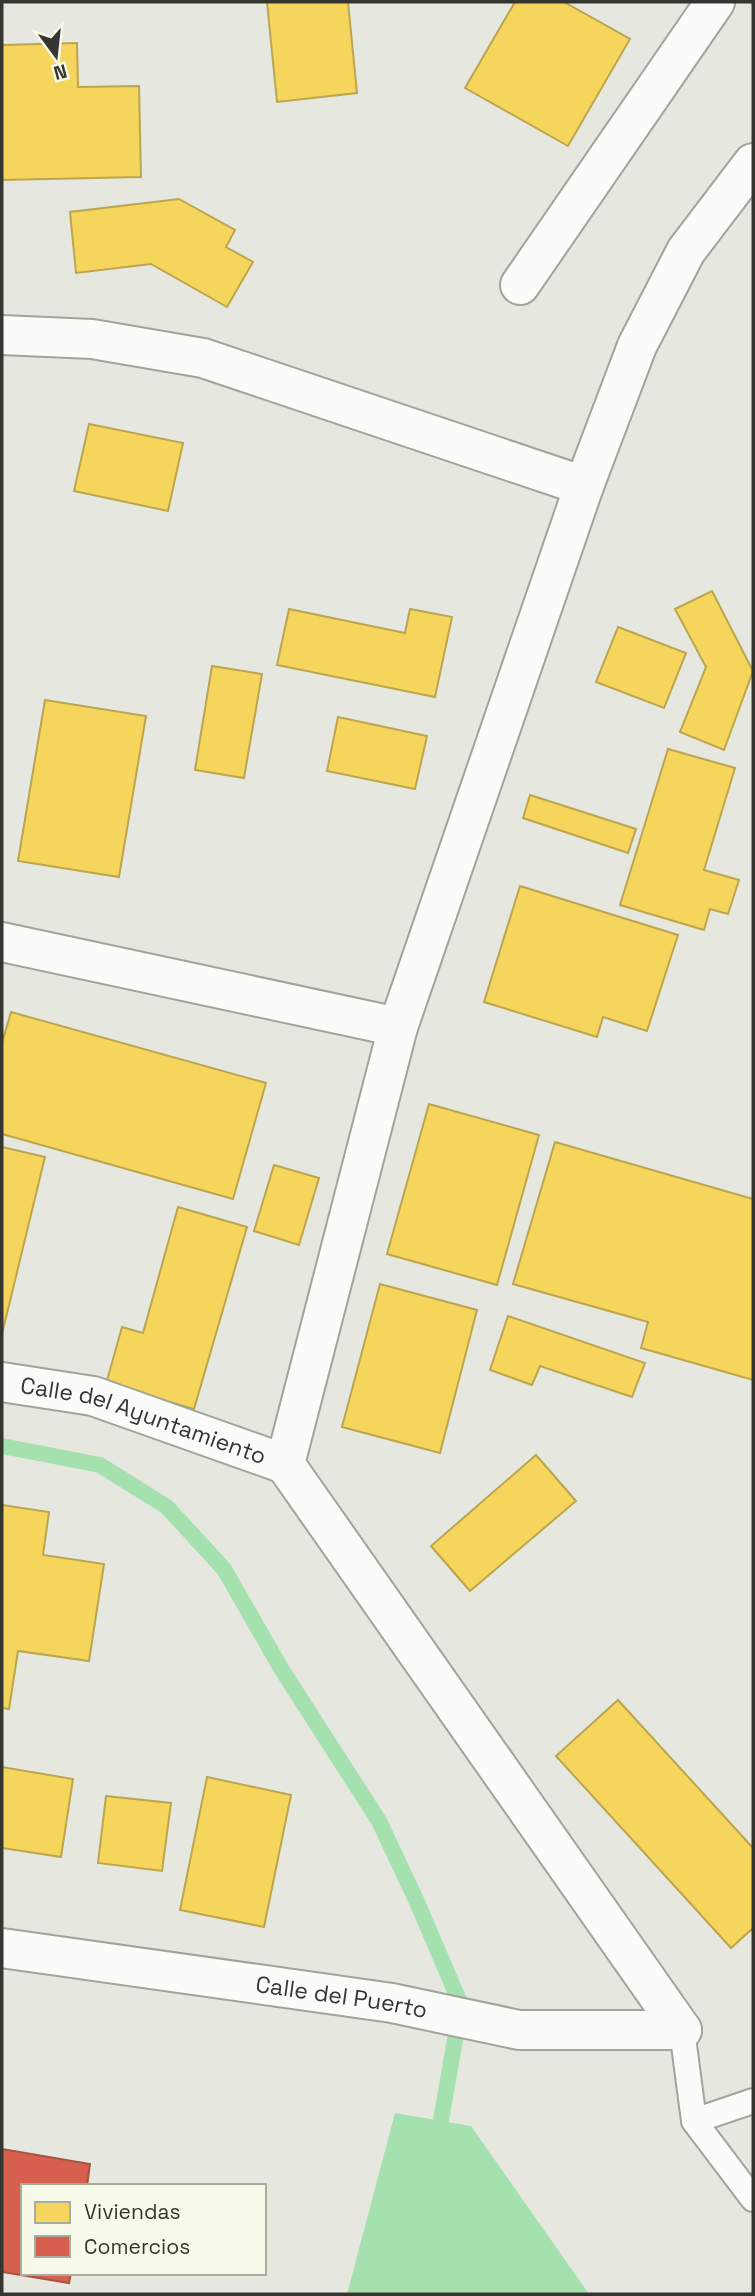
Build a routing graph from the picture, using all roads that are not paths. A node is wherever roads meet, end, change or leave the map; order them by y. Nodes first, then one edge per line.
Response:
1 (715, 2) edge
2 (753, 163) edge
3 (520, 285) dead end
4 (2, 335) edge
5 (584, 486) junction
6 (2, 942) edge
7 (398, 1027) junction
8 (2, 1382) edge
9 (285, 1464) junction
10 (2, 1948) edge
11 (681, 2030) junction
12 (753, 2101) edge
13 (694, 2122) junction
14 (753, 2199) edge

1 - 3 street
2 - 5 street
4 - 5 street
5 - 7 street
6 - 7 street
7 - 9 street
8 - 9 street, Calle del Ayuntamiento
9 - 11 street
10 - 11 street, Calle del Puerto
11 - 13 lane
12 - 13 lane
13 - 14 lane

